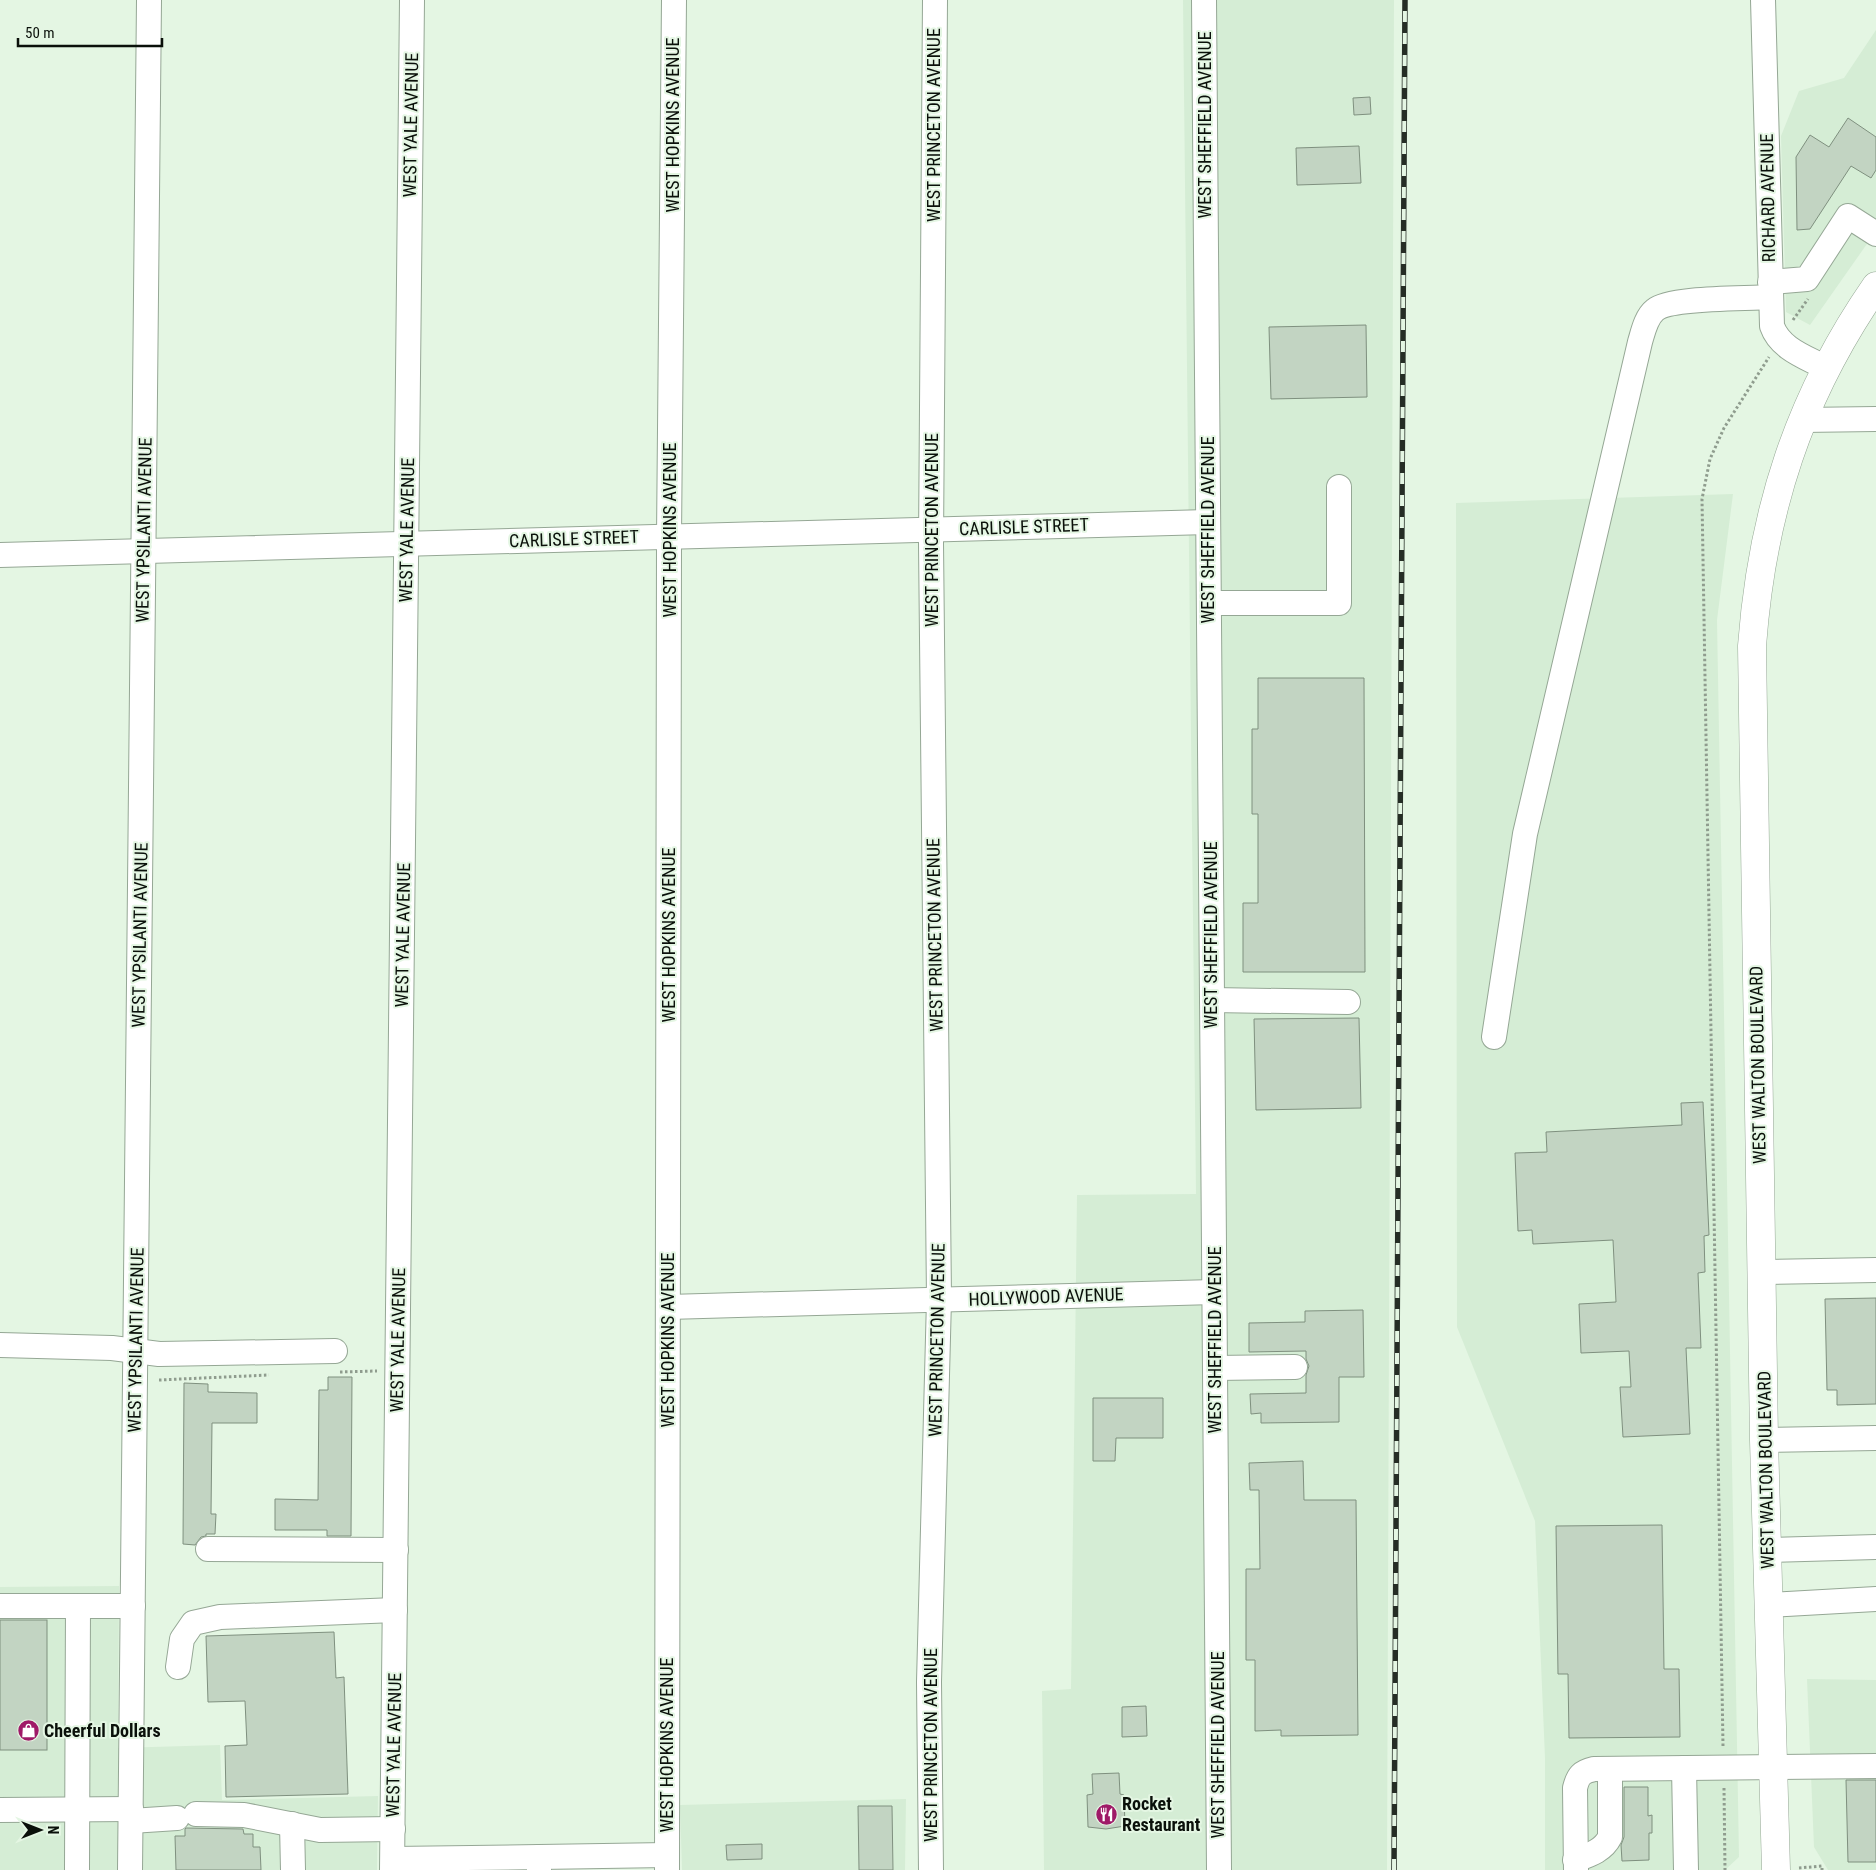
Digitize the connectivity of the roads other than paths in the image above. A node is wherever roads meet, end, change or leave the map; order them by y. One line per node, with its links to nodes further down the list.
1 (149, 0): 18 (street, WEST YPSILANTI AVENUE)
2 (412, 0): 17 (street, WEST YALE AVENUE)
3 (674, 0): 16 (street, WEST HOPKINS AVENUE)
4 (936, 0): 15 (street, WEST PRINCETON AVENUE)
5 (1204, 0): 14 (street, WEST SHEFFIELD AVENUE)
6 (1763, 0): 8 (street, RICHARD AVENUE)
7 (1876, 234): 8 (street)
8 (1770, 290): 10 (street, RICHARD AVENUE); 23 (street)
9 (1872, 300): 10 (main road, WEST WALTON BOULEVARD)
10 (1826, 368): 12 (main road, WEST WALTON BOULEVARD)
11 (1876, 419): 12 (street)
12 (1802, 420): 25 (main road, WEST WALTON BOULEVARD)
13 (1339, 488): 20 (street)
14 (1208, 522): 15 (street, CARLISLE STREET); 20 (street, WEST SHEFFIELD AVENUE)
15 (931, 529): 16 (street, CARLISLE STREET); 27 (street, WEST PRINCETON AVENUE)
16 (669, 537): 17 (street, CARLISLE STREET); 28 (street, WEST HOPKINS AVENUE)
17 (407, 544): 18 (street, CARLISLE STREET); 38 (street, WEST YALE AVENUE)
18 (144, 551): 19 (street, CARLISLE STREET); 30 (street, WEST YPSILANTI AVENUE)
19 (0, 555)
20 (1209, 603): 21 (street, WEST SHEFFIELD AVENUE)
21 (1212, 1000): 22 (street); 26 (street, WEST SHEFFIELD AVENUE)
22 (1348, 1002)
23 (1494, 1037)
24 (1876, 1270): 25 (street)
25 (1762, 1272): 35 (main road, WEST WALTON BOULEVARD)
26 (1214, 1292): 27 (street, HOLLYWOOD AVENUE); 33 (street, WEST SHEFFIELD AVENUE)
27 (939, 1299): 28 (street, HOLLYWOOD AVENUE); 63 (street, WEST PRINCETON AVENUE)
28 (668, 1307): 57 (street, WEST HOPKINS AVENUE)
29 (0, 1345): 30 (street)
30 (136, 1351): 31 (street); 44 (street, WEST YPSILANTI AVENUE)
31 (335, 1351)
32 (1295, 1367): 33 (street)
33 (1215, 1368): 64 (street, WEST SHEFFIELD AVENUE)
34 (1876, 1438): 35 (street)
35 (1764, 1440): 39 (main road, WEST WALTON BOULEVARD)
36 (1876, 1547): 39 (street)
37 (208, 1549): 38 (street)
38 (396, 1550): 45 (street, WEST YALE AVENUE)
39 (1768, 1550): 41 (main road, WEST WALTON BOULEVARD)
40 (1876, 1599): 41 (street)
41 (1769, 1605): 48 (main road, WEST WALTON BOULEVARD)
42 (0, 1606): 43 (street)
43 (78, 1606): 44 (street); 51 (street)
44 (133, 1606): 53 (street, WEST YPSILANTI AVENUE)
45 (395, 1610): 46 (street); 55 (street, WEST YALE AVENUE)
46 (178, 1666)
47 (1876, 1766): 48 (street)
48 (1773, 1767): 49 (street); 66 (main road, WEST WALTON BOULEVARD)
49 (1684, 1768): 50 (street); 65 (street)
50 (1610, 1769): 59 (street); 59 (street)
51 (76, 1809): 52 (street); 53 (street); 60 (street)
52 (0, 1810)
53 (131, 1815): 54 (street); 61 (street, WEST YPSILANTI AVENUE)
54 (292, 1824): 55 (street); 62 (street)
55 (393, 1829): 58 (street, WEST YALE AVENUE)
56 (539, 1863): 57 (street); 58 (street)
57 (667, 1863)
58 (392, 1864)
59 (1576, 1865)
60 (77, 1870)
61 (130, 1870)
62 (292, 1870)
63 (931, 1870)
64 (1219, 1870)
65 (1686, 1870)
66 (1776, 1870)

